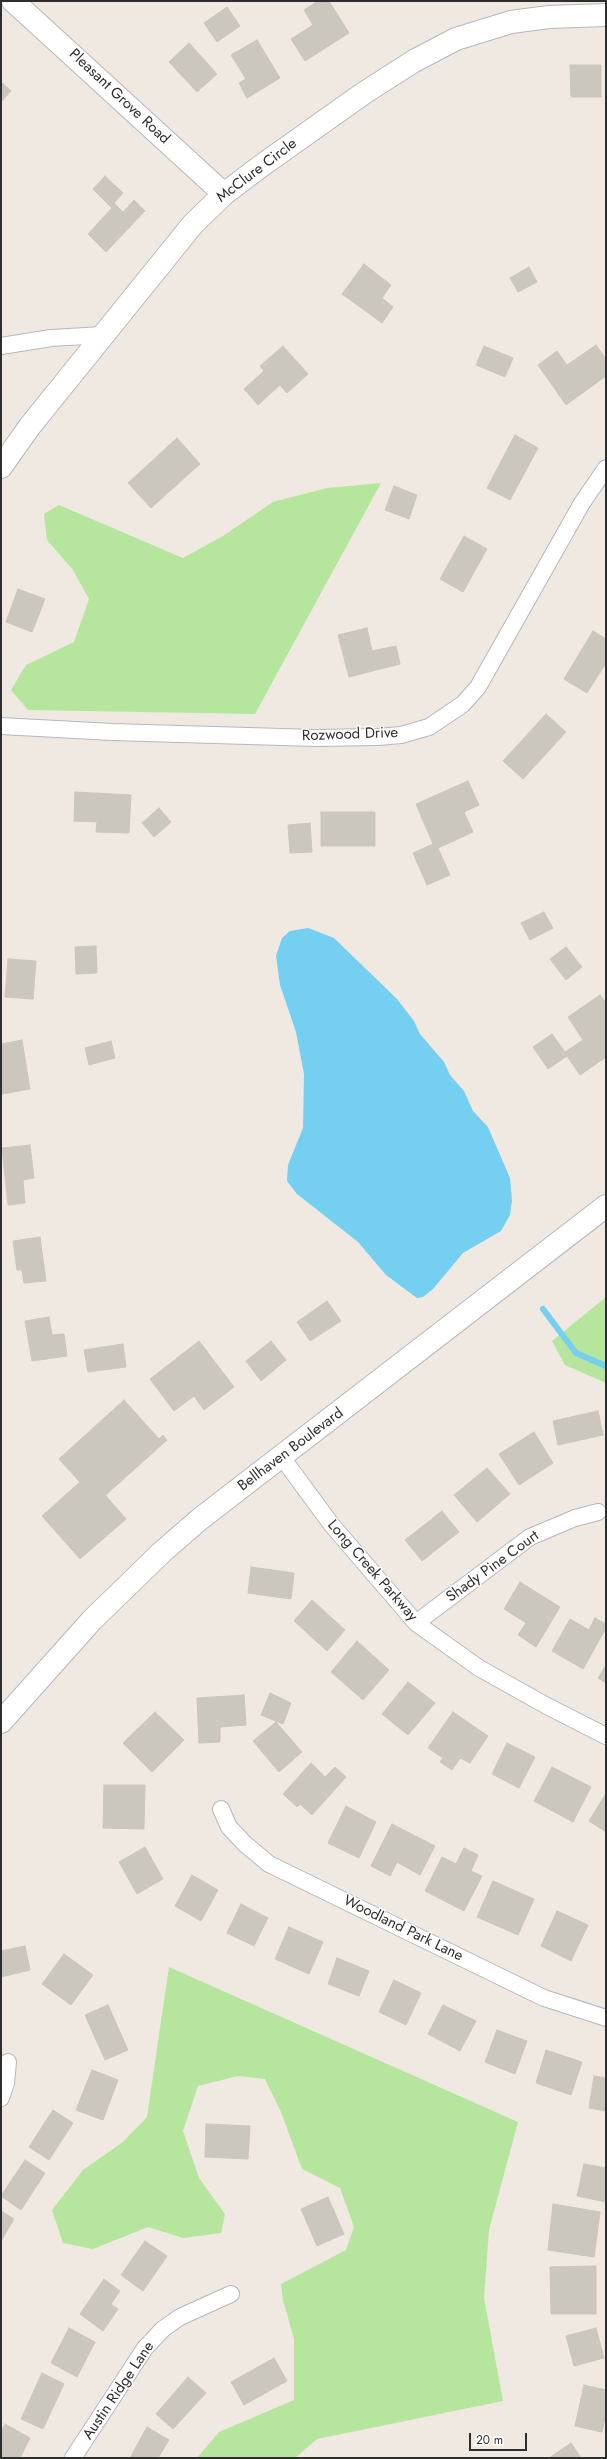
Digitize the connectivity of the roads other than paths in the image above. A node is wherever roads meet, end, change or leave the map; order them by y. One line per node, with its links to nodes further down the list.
1 (13, 1): 3 (street, Pleasant Grove Road)
2 (606, 15): 3 (street, McClure Circle)
3 (224, 194): 4 (street, McClure Circle)
4 (103, 335): 5 (street); 6 (street, McClure Circle)
5 (1, 346)
6 (1, 467)
7 (606, 468): 8 (street, Rozwood Drive)
8 (1, 726)
9 (606, 1206): 10 (street, Bellhaven Boulevard)
10 (281, 1456): 12 (street, Long Creek Parkway); 13 (street, Bellhaven Boulevard)
11 (598, 1512): 12 (street, Shady Pine Court)
12 (416, 1623): 14 (street, Long Creek Parkway)
13 (1, 1722)
14 (606, 1736)
15 (221, 1809): 16 (street, Woodland Park Lane)
16 (606, 2018)
17 (8, 2062): 18 (street)
18 (1, 2098)
19 (231, 2294): 20 (street, Austin Ridge Lane)
20 (73, 2458)

